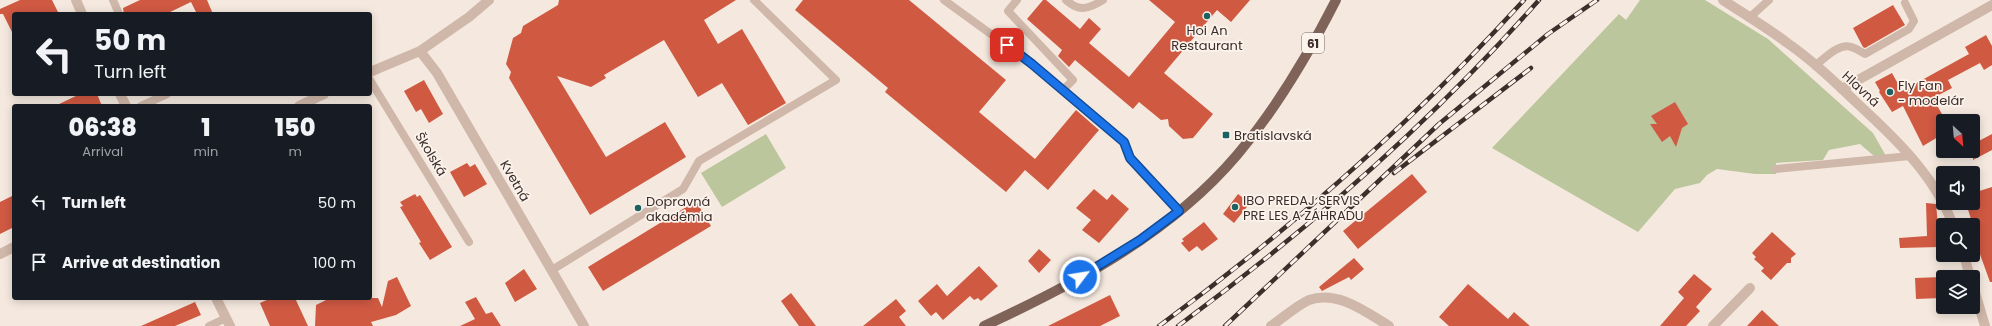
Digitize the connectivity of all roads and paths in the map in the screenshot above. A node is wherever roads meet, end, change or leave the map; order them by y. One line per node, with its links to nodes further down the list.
1 (76, 0): 14 (street)
2 (113, 0): 15 (lane)
3 (489, 0): 17 (street)
4 (754, 0): 34 (lane)
5 (944, 0): 22 (lane)
6 (1017, 0): 22 (lane)
7 (1066, 0): 8 (lane)
8 (1103, 0)
9 (1336, 0): 29 (main road, 61)
10 (1723, 0): 16 (street, Hlavná)
11 (1769, 0): 16 (lane)
12 (1905, 3): 18 (lane)
13 (1992, 5): 21 (street)
14 (81, 12)
15 (118, 12)
16 (1749, 18): 18 (street, Hlavná)
17 (420, 51): 19 (street); 34 (street, Kvetná)
18 (1816, 65): 21 (street, Hlavná)
19 (372, 71)
20 (372, 83): 31 (lane, Školská)
21 (1842, 89): 27 (street, Hlavná)
22 (1063, 90): 29 (lane)
23 (163, 96): 25 (lane)
24 (320, 96): 26 (street)
25 (145, 104)
26 (303, 104)
27 (1910, 156): 28 (lane); 30 (street, Hlavná)
28 (1776, 169)
29 (1179, 211): 41 (main road, 61)
30 (1949, 218)
31 (469, 242)
32 (12, 248): 33 (street)
33 (0, 254)
34 (552, 270): 40 (street, Kvetná)
35 (1750, 288): 44 (street)
36 (217, 300): 38 (street)
37 (1980, 309): 45 (street)
38 (228, 322): 39 (lane)
39 (209, 326)
40 (584, 326)
41 (984, 326)
42 (1271, 326): 43 (street)
43 (1389, 326)
44 (1713, 326)
45 (1985, 326)

